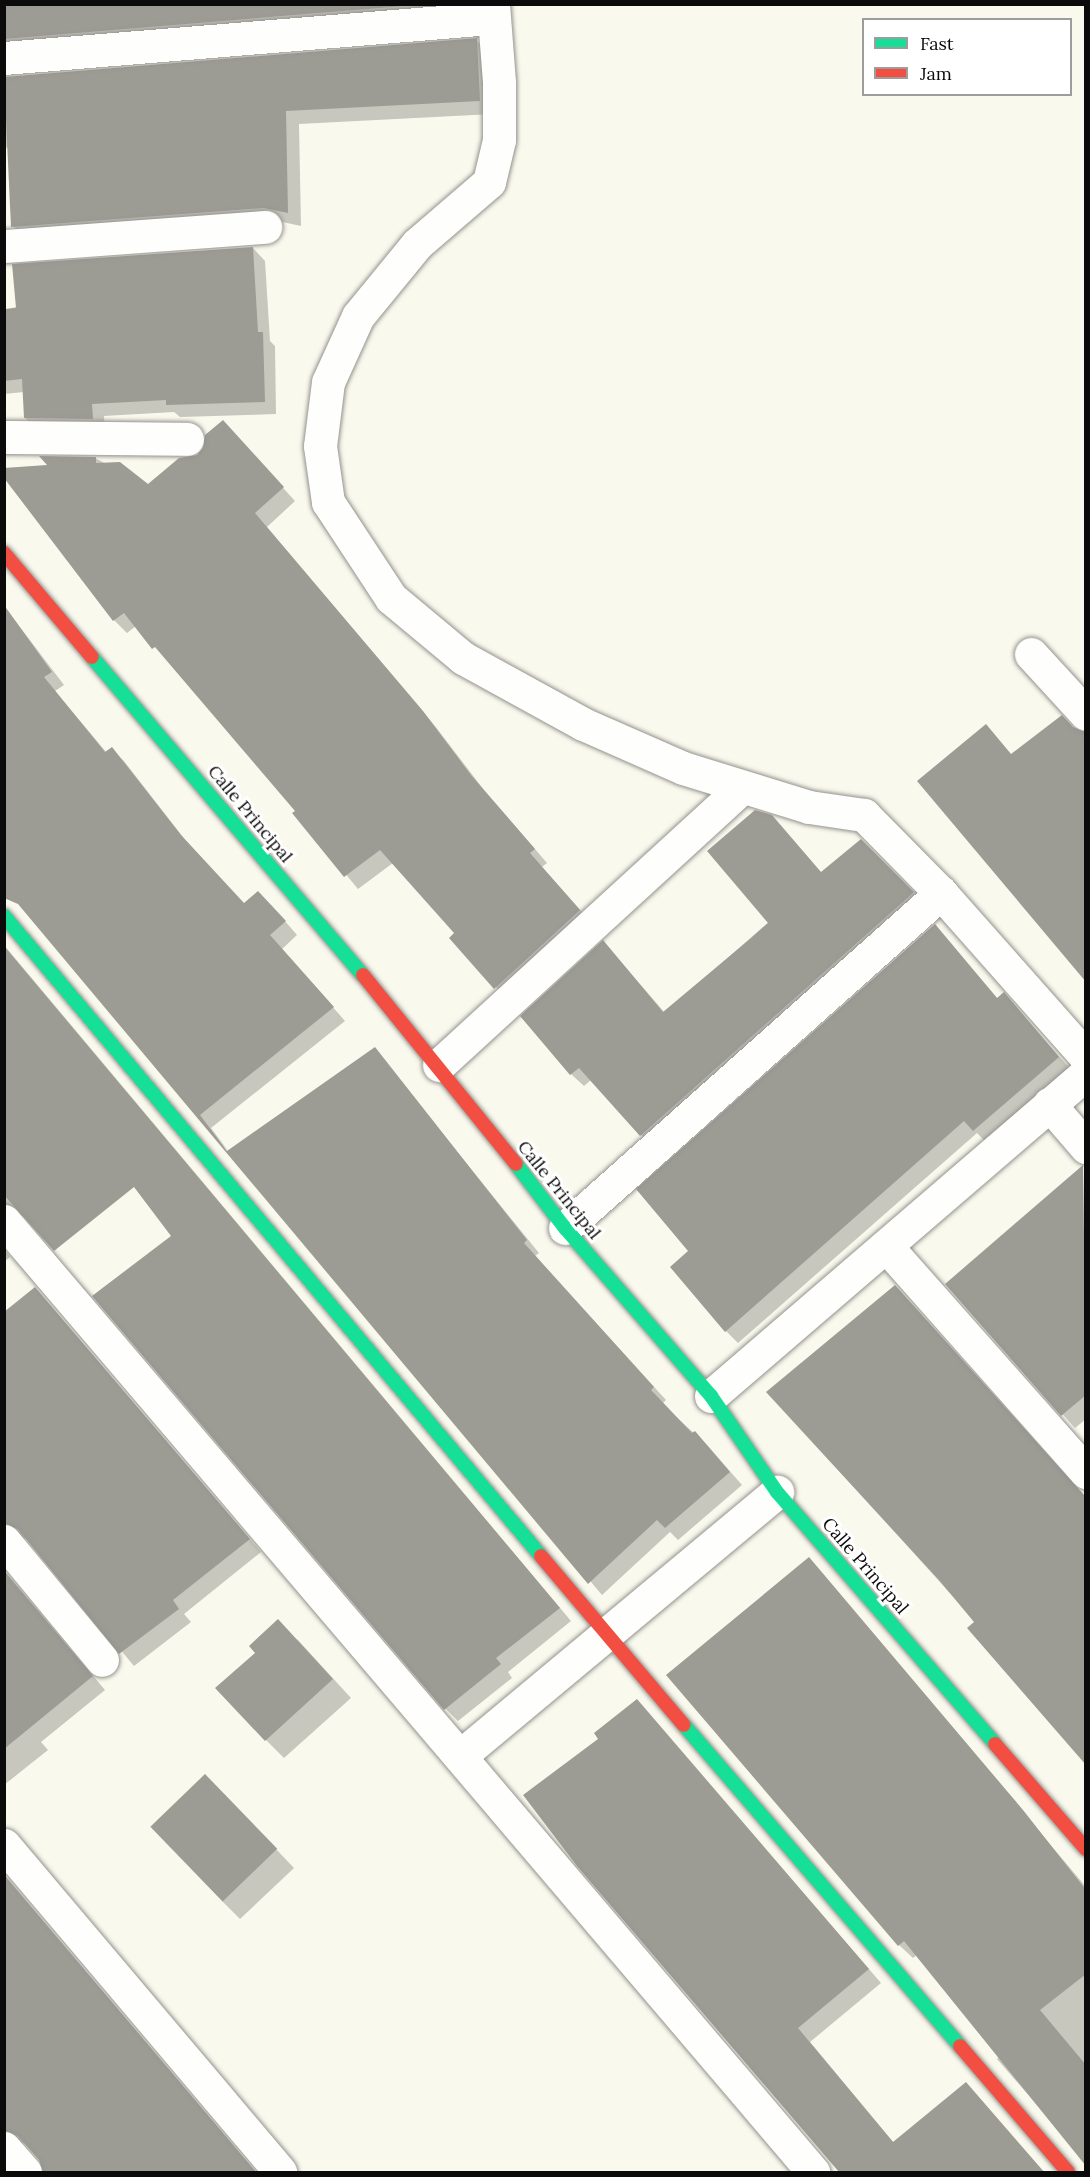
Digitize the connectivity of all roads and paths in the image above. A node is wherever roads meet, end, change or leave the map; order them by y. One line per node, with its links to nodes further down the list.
1 (493, 11): 2 (street); 10 (street)
2 (4, 58)
3 (265, 227): 4 (street)
4 (4, 246)
5 (4, 437): 6 (street)
6 (188, 439)
7 (4, 553): 14 (street, Calle Principal)
8 (1031, 654): 9 (street)
9 (1086, 714)
10 (741, 788): 11 (street); 14 (street)
11 (941, 893): 13 (street); 19 (street)
12 (4, 916): 25 (street)
13 (1086, 1057)
14 (439, 1065): 19 (street, Calle Principal)
15 (1086, 1073): 16 (street)
16 (1049, 1104): 17 (street); 20 (street)
17 (1086, 1147)
18 (4, 1221): 27 (street)
19 (565, 1228): 21 (street, Calle Principal)
20 (886, 1246): 21 (street); 22 (street)
21 (711, 1396): 23 (street, Calle Principal)
22 (1086, 1472)
23 (777, 1492): 25 (street); 29 (street, Calle Principal)
24 (4, 1541): 26 (street)
25 (607, 1635): 27 (street); 34 (street)
26 (102, 1660)
27 (460, 1756): 33 (street)
28 (4, 1845): 32 (street)
29 (1086, 1849)
30 (4, 2148): 31 (street)
31 (25, 2172)
32 (280, 2172)
33 (813, 2172)
34 (1068, 2172)

